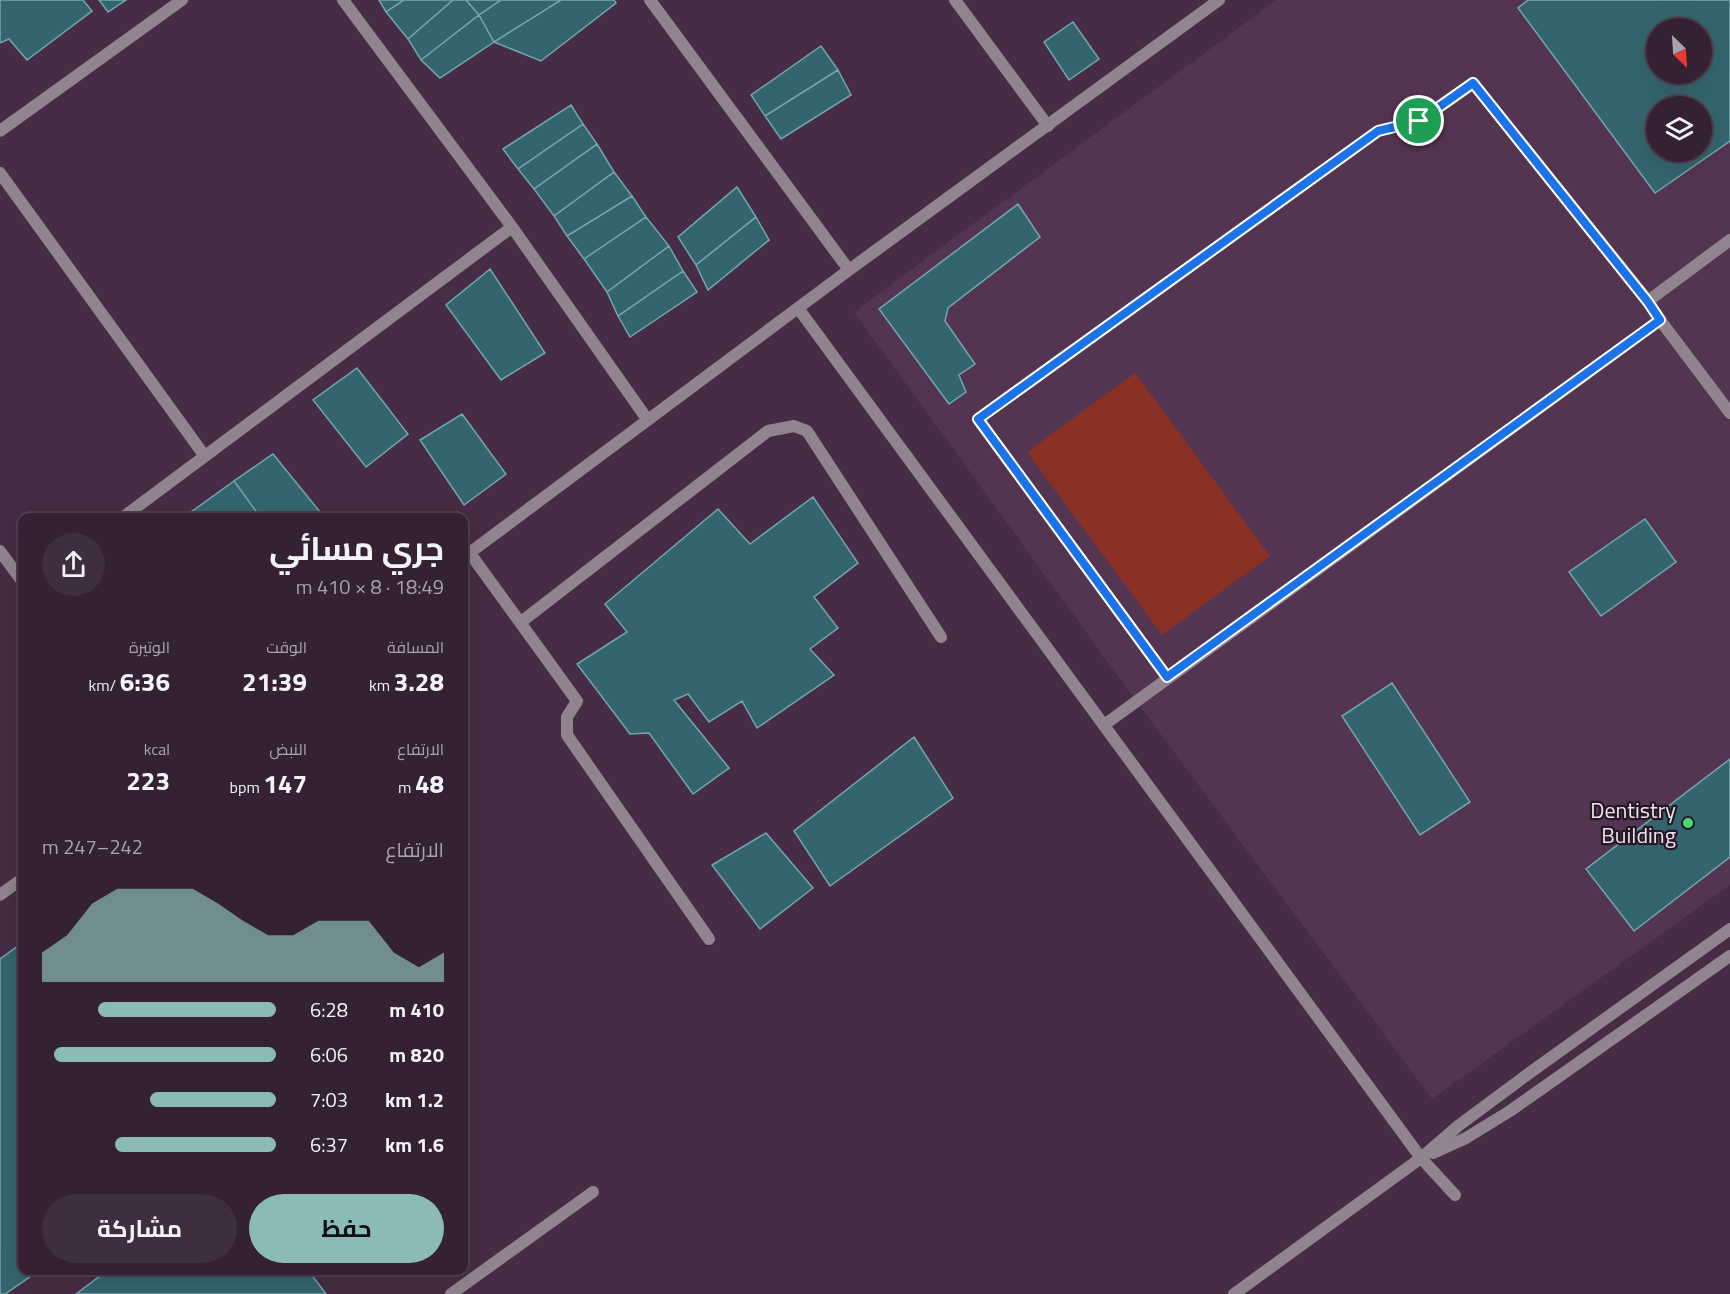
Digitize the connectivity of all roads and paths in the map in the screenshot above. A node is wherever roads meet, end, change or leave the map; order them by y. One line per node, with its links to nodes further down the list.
1 (182, 0): 7 (street)
2 (344, 0): 9 (street)
3 (650, 0): 11 (street)
4 (955, 0): 6 (street)
5 (1219, 0): 6 (street)
6 (1048, 126): 11 (street)
7 (0, 131)
8 (0, 173): 17 (street)
9 (512, 226): 16 (street); 17 (street)
10 (1730, 240): 12 (street)
11 (849, 270): 13 (street)
12 (1648, 302): 14 (street); 25 (street)
13 (798, 308): 16 (street); 26 (street)
14 (1660, 320): 15 (street); 25 (street)
15 (1730, 413)
16 (647, 419): 20 (street)
17 (204, 455): 18 (street)
18 (129, 513)
19 (0, 551): 22 (street)
20 (468, 553)
21 (468, 557): 23 (street)
22 (18, 576)
23 (521, 622): 24 (street); 30 (street)
24 (941, 637)
25 (1167, 677): 26 (street)
26 (1104, 724): 32 (street)
27 (18, 882): 28 (street)
28 (0, 896)
29 (1730, 929): 32 (street)
30 (709, 939)
31 (1730, 956): 32 (street)
32 (1421, 1158): 34 (street); 36 (street)
33 (593, 1192): 35 (street)
34 (1455, 1194)
35 (451, 1294)
36 (1234, 1294)

